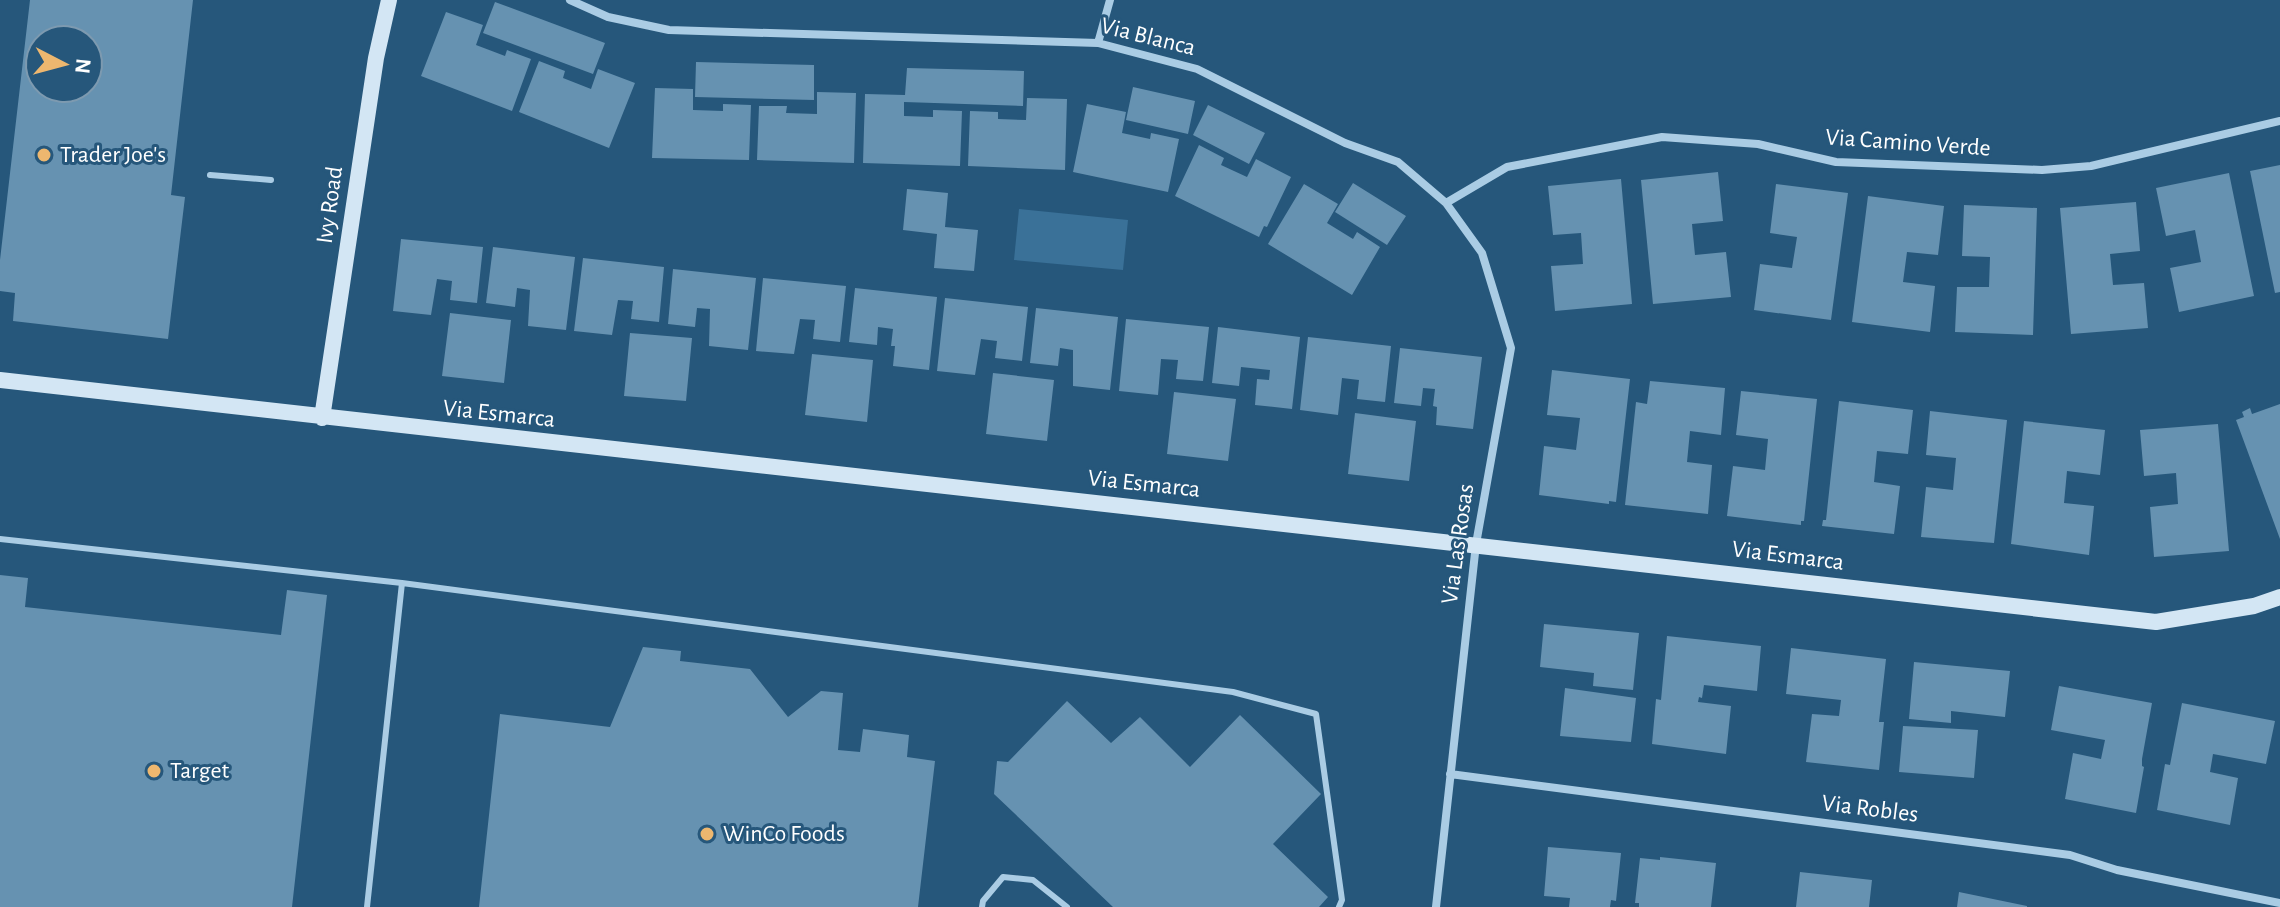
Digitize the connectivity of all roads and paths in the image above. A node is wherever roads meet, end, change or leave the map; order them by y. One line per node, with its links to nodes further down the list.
1 (389, 0): 10 (street, Ivy Road)
2 (570, 0): 4 (street, Via Blanca)
3 (1110, 0): 4 (street)
4 (1098, 43): 8 (street, Via Blanca)
5 (2280, 121): 8 (street, Via Camino Verde)
6 (210, 175): 7 (lane)
7 (271, 180)
8 (1446, 203): 12 (street, Via Las Rosas)
9 (0, 380): 10 (street, Via Esmarca)
10 (322, 418): 12 (street, Via Esmarca)
11 (0, 539): 13 (lane)
12 (1476, 544): 14 (street, Via Esmarca); 15 (street, Via Las Rosas)
13 (402, 583): 17 (lane); 20 (lane)
14 (2280, 597)
15 (1450, 774): 16 (street, Via Robles); 21 (street, Via Las Rosas)
16 (2280, 903)
17 (367, 907)
18 (982, 907): 19 (lane)
19 (1067, 907)
20 (1339, 907)
21 (1436, 907)

